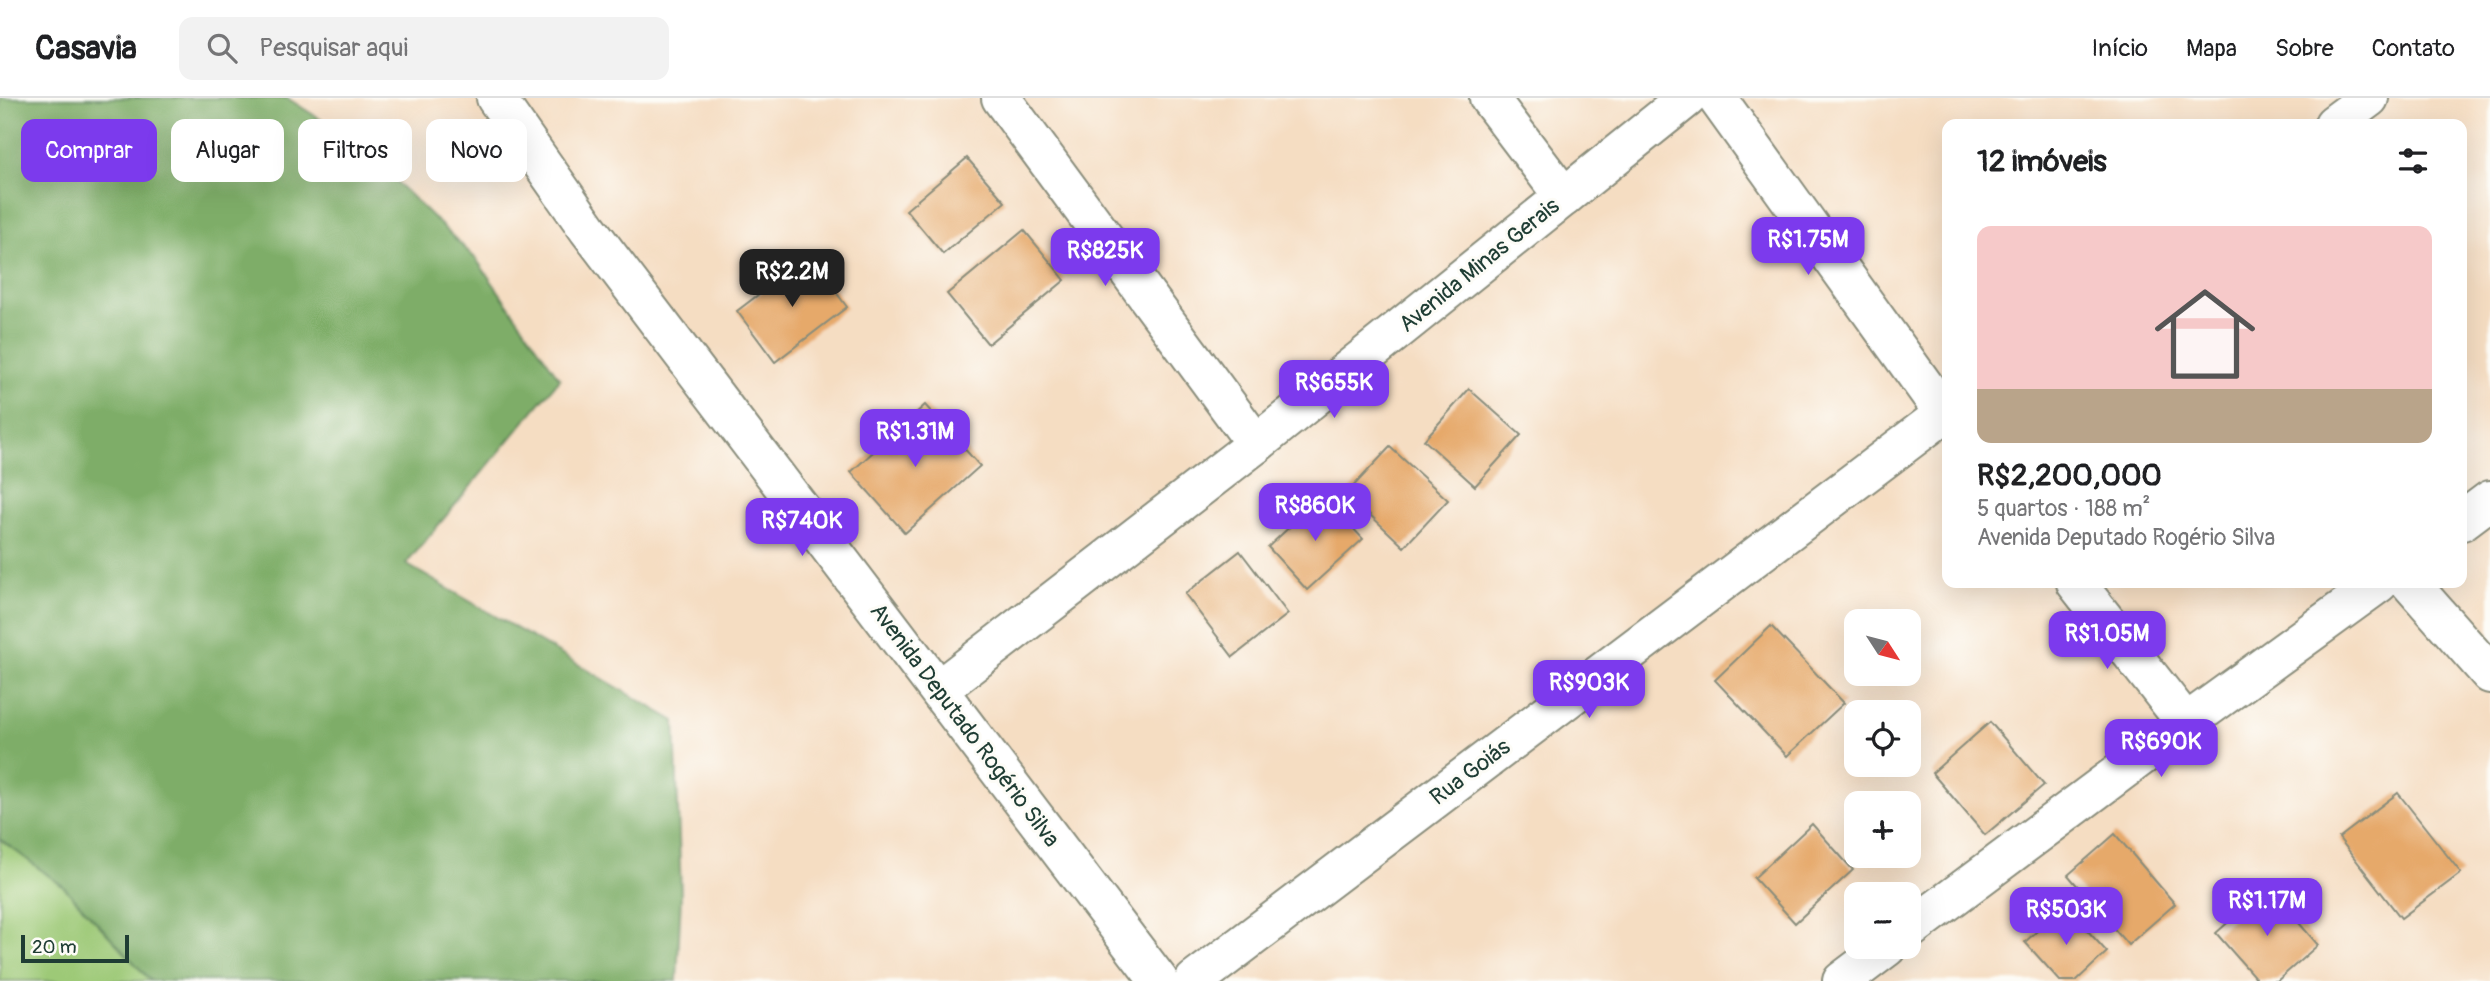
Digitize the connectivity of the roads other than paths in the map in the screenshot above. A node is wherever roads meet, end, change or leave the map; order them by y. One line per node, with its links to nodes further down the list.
1 (496, 98): 18 (street, Avenida Deputado Rogério Silva)
2 (1002, 98): 11 (street)
3 (1489, 98): 8 (street)
4 (1687, 98): 8 (street, Avenida Minas Gerais)
5 (1717, 98): 9 (street)
6 (2369, 98): 7 (street)
7 (2341, 119)
8 (1564, 197): 11 (street, Avenida Minas Gerais)
9 (1942, 409)
10 (1942, 418): 23 (street, Rua Goiás)
11 (1256, 444): 18 (street, Avenida Minas Gerais)
12 (2490, 500): 13 (street)
13 (2467, 517)
14 (2080, 588): 19 (street)
15 (2372, 588): 19 (street)
16 (2414, 588): 17 (street)
17 (2490, 674)
18 (939, 689): 22 (street, Avenida Deputado Rogério Silva)
19 (2186, 723): 20 (street)
20 (1921, 921)
21 (1871, 959): 24 (street)
22 (1160, 981)
23 (1194, 981)
24 (1842, 981)

